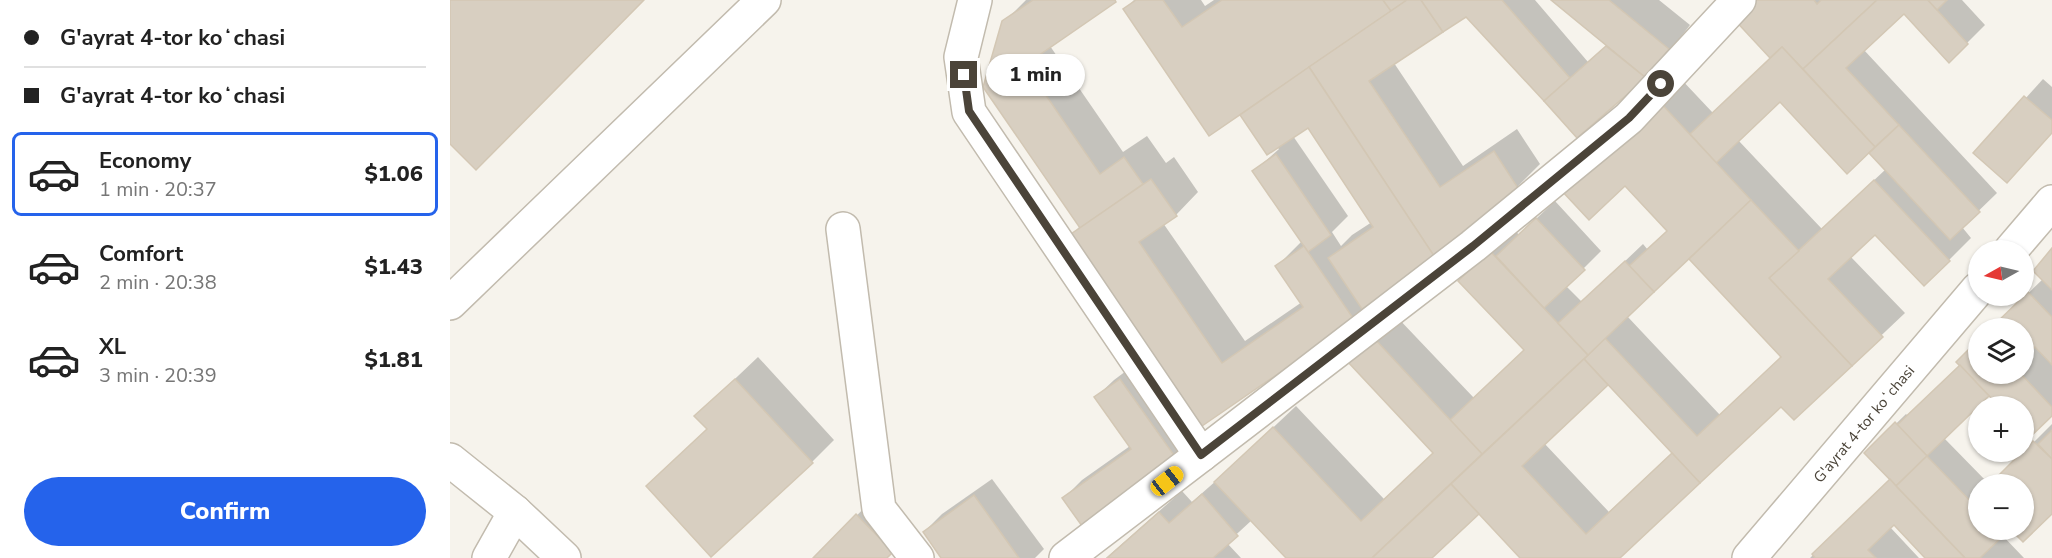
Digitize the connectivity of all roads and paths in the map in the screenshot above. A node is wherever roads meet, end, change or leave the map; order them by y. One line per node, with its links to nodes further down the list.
1 (764, 0): 8 (street)
2 (975, 0): 9 (street)
3 (1739, 0): 9 (street)
4 (2052, 202): 6 (street)
5 (843, 229): 14 (street)
6 (2020, 240)
7 (1968, 301): 16 (street, G'ayrat 4-tor koʻchasi)
8 (450, 303)
9 (1201, 455): 15 (street)
10 (450, 460): 11 (street)
11 (515, 512): 12 (street); 13 (street)
12 (489, 558)
13 (564, 558)
14 (916, 558)
15 (1066, 558)
16 (1749, 558)

